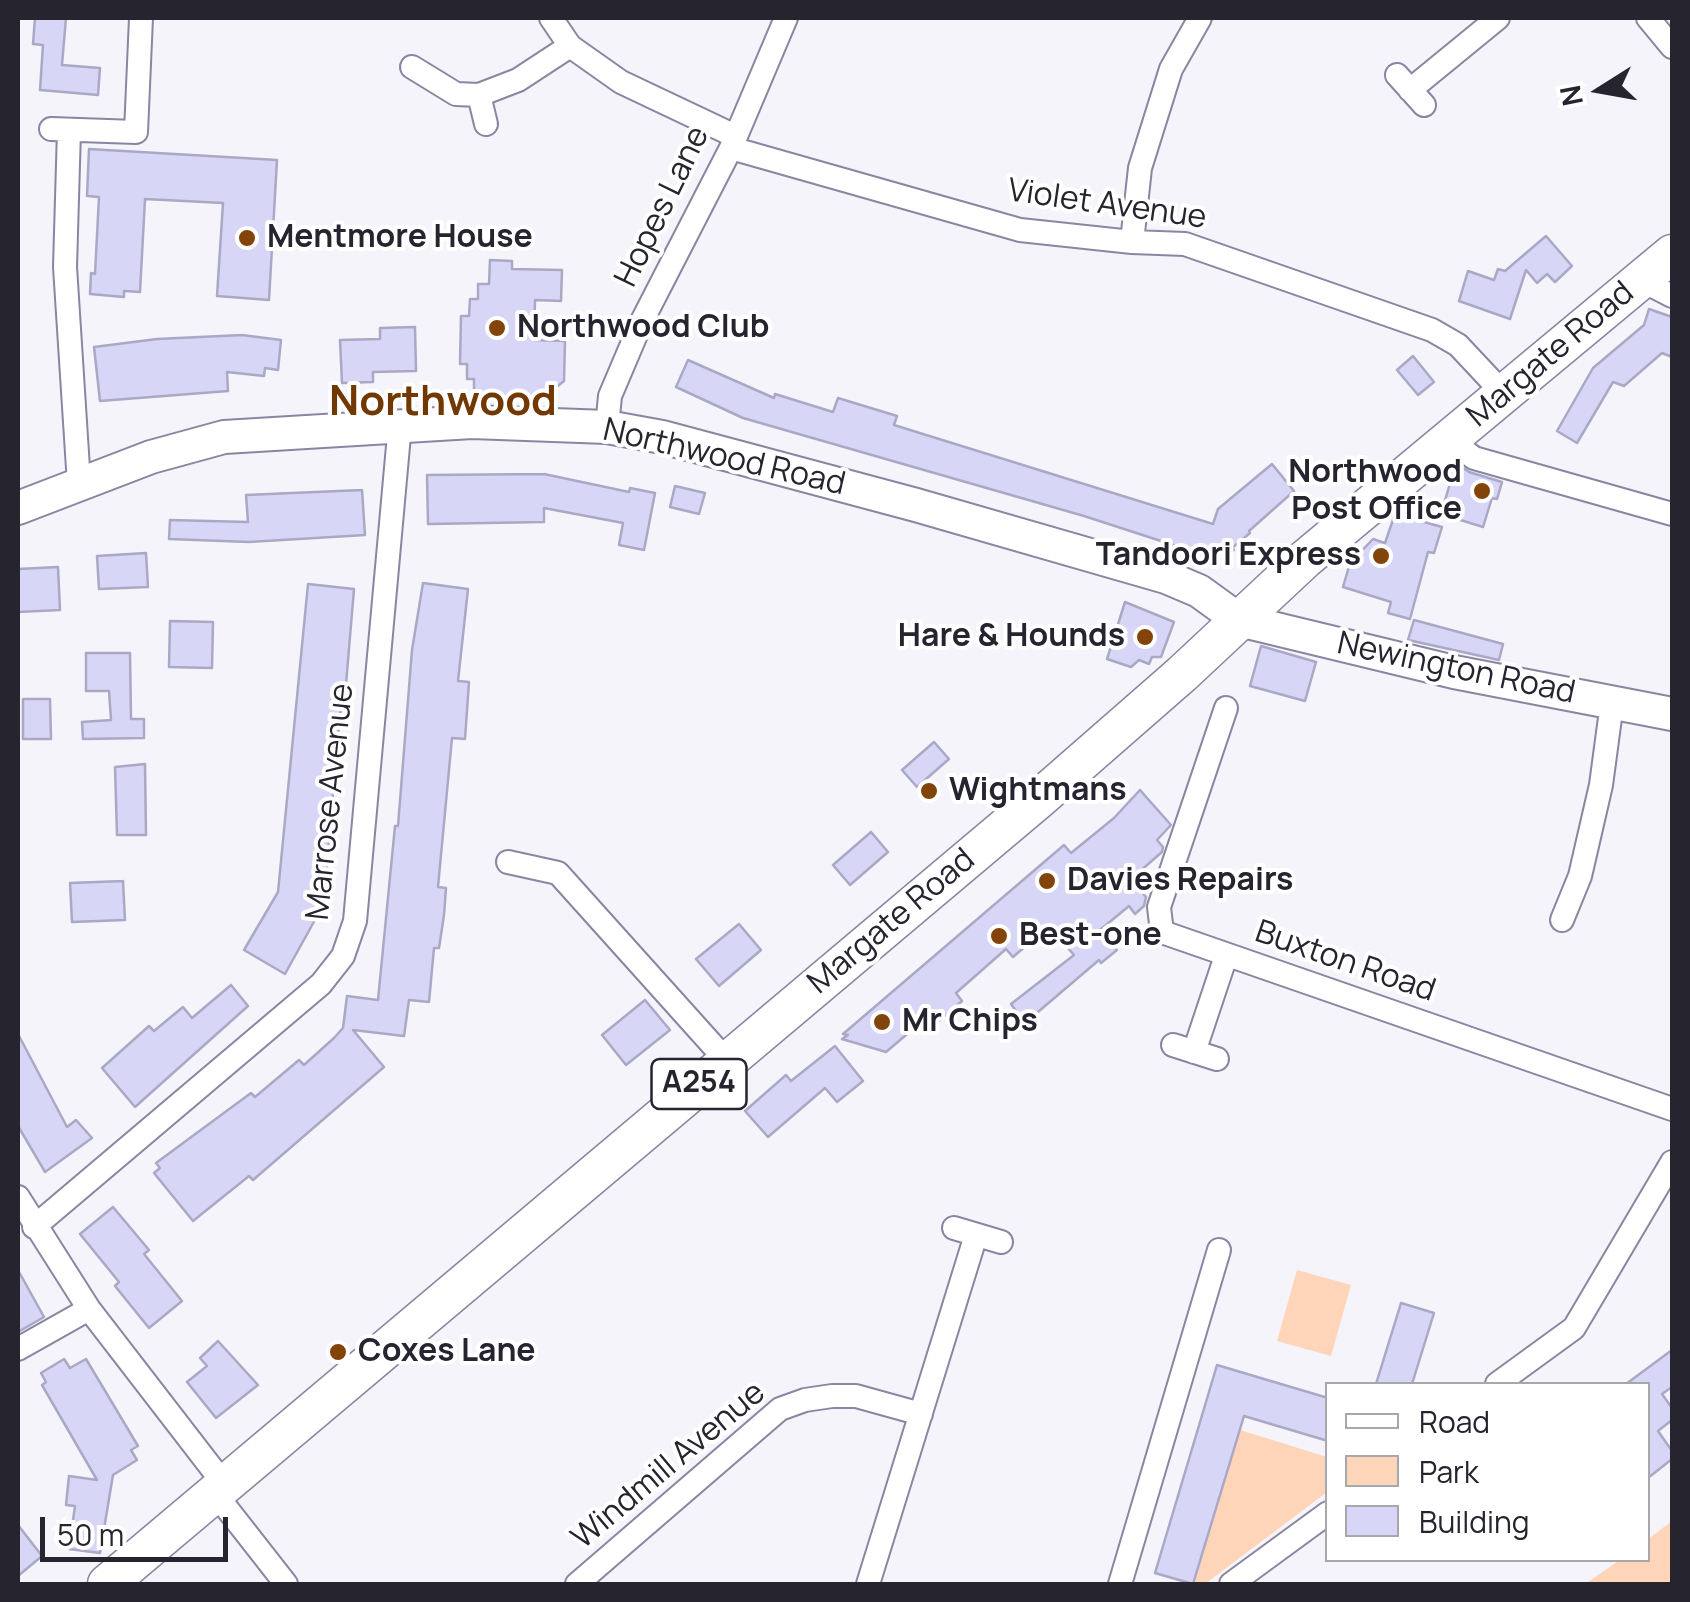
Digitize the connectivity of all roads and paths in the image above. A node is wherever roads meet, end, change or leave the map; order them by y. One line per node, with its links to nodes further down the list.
1 (142, 18): 21 (street)
2 (551, 18): 7 (street)
3 (786, 18): 13 (street, Hopes Lane)
4 (1200, 18): 14 (street)
5 (1498, 18): 10 (street)
6 (1648, 18): 8 (street)
7 (570, 46): 11 (street); 13 (street, Violet Avenue)
8 (1672, 47)
9 (412, 67): 11 (street)
10 (1410, 90)
11 (479, 95): 12 (street)
12 (486, 124)
13 (734, 142): 14 (street, Violet Avenue); 19 (street, Hopes Lane)
14 (1132, 242): 17 (street, Violet Avenue)
15 (1672, 254): 16 (main road, Margate Road / A254)
16 (1657, 288): 17 (main road, Margate Road / A254)
17 (1504, 394): 20 (main road, Margate Road / A254)
18 (400, 424): 19 (street, Northwood Road); 21 (street, Northwood Road); 36 (street, Marrose Avenue)
19 (607, 427): 24 (street, Northwood Road)
20 (1450, 440): 23 (street); 24 (main road, Margate Road / A254)
21 (78, 484): 22 (street, Northwood Road)
22 (18, 508)
23 (1672, 514)
24 (1239, 620): 25 (street, Newington Road); 32 (main road, Margate Road / A254)
25 (1612, 703): 27 (street, Newington Road); 29 (street)
26 (1226, 708): 30 (street, Buxton Road)
27 (1672, 714)
28 (508, 862): 32 (street)
29 (1562, 920)
30 (1226, 956): 31 (street); 33 (street, Buxton Road)
31 (1218, 1059)
32 (726, 1060): 43 (main road, Margate Road / A254)
33 (1672, 1110)
34 (1672, 1162): 41 (street)
35 (18, 1197): 36 (street)
36 (34, 1227): 39 (street)
37 (1001, 1242): 42 (street)
38 (1219, 1250): 49 (street)
39 (89, 1309): 40 (street); 43 (street)
40 (18, 1349)
41 (1499, 1382)
42 (921, 1414): 47 (street, Windmill Avenue); 48 (street)
43 (219, 1488): 45 (main road, Margate Road / A254); 46 (street)
44 (1325, 1515): 50 (street)
45 (107, 1584)
46 (286, 1584)
47 (577, 1584)
48 (868, 1584)
49 (1120, 1584)
50 (1231, 1584)

